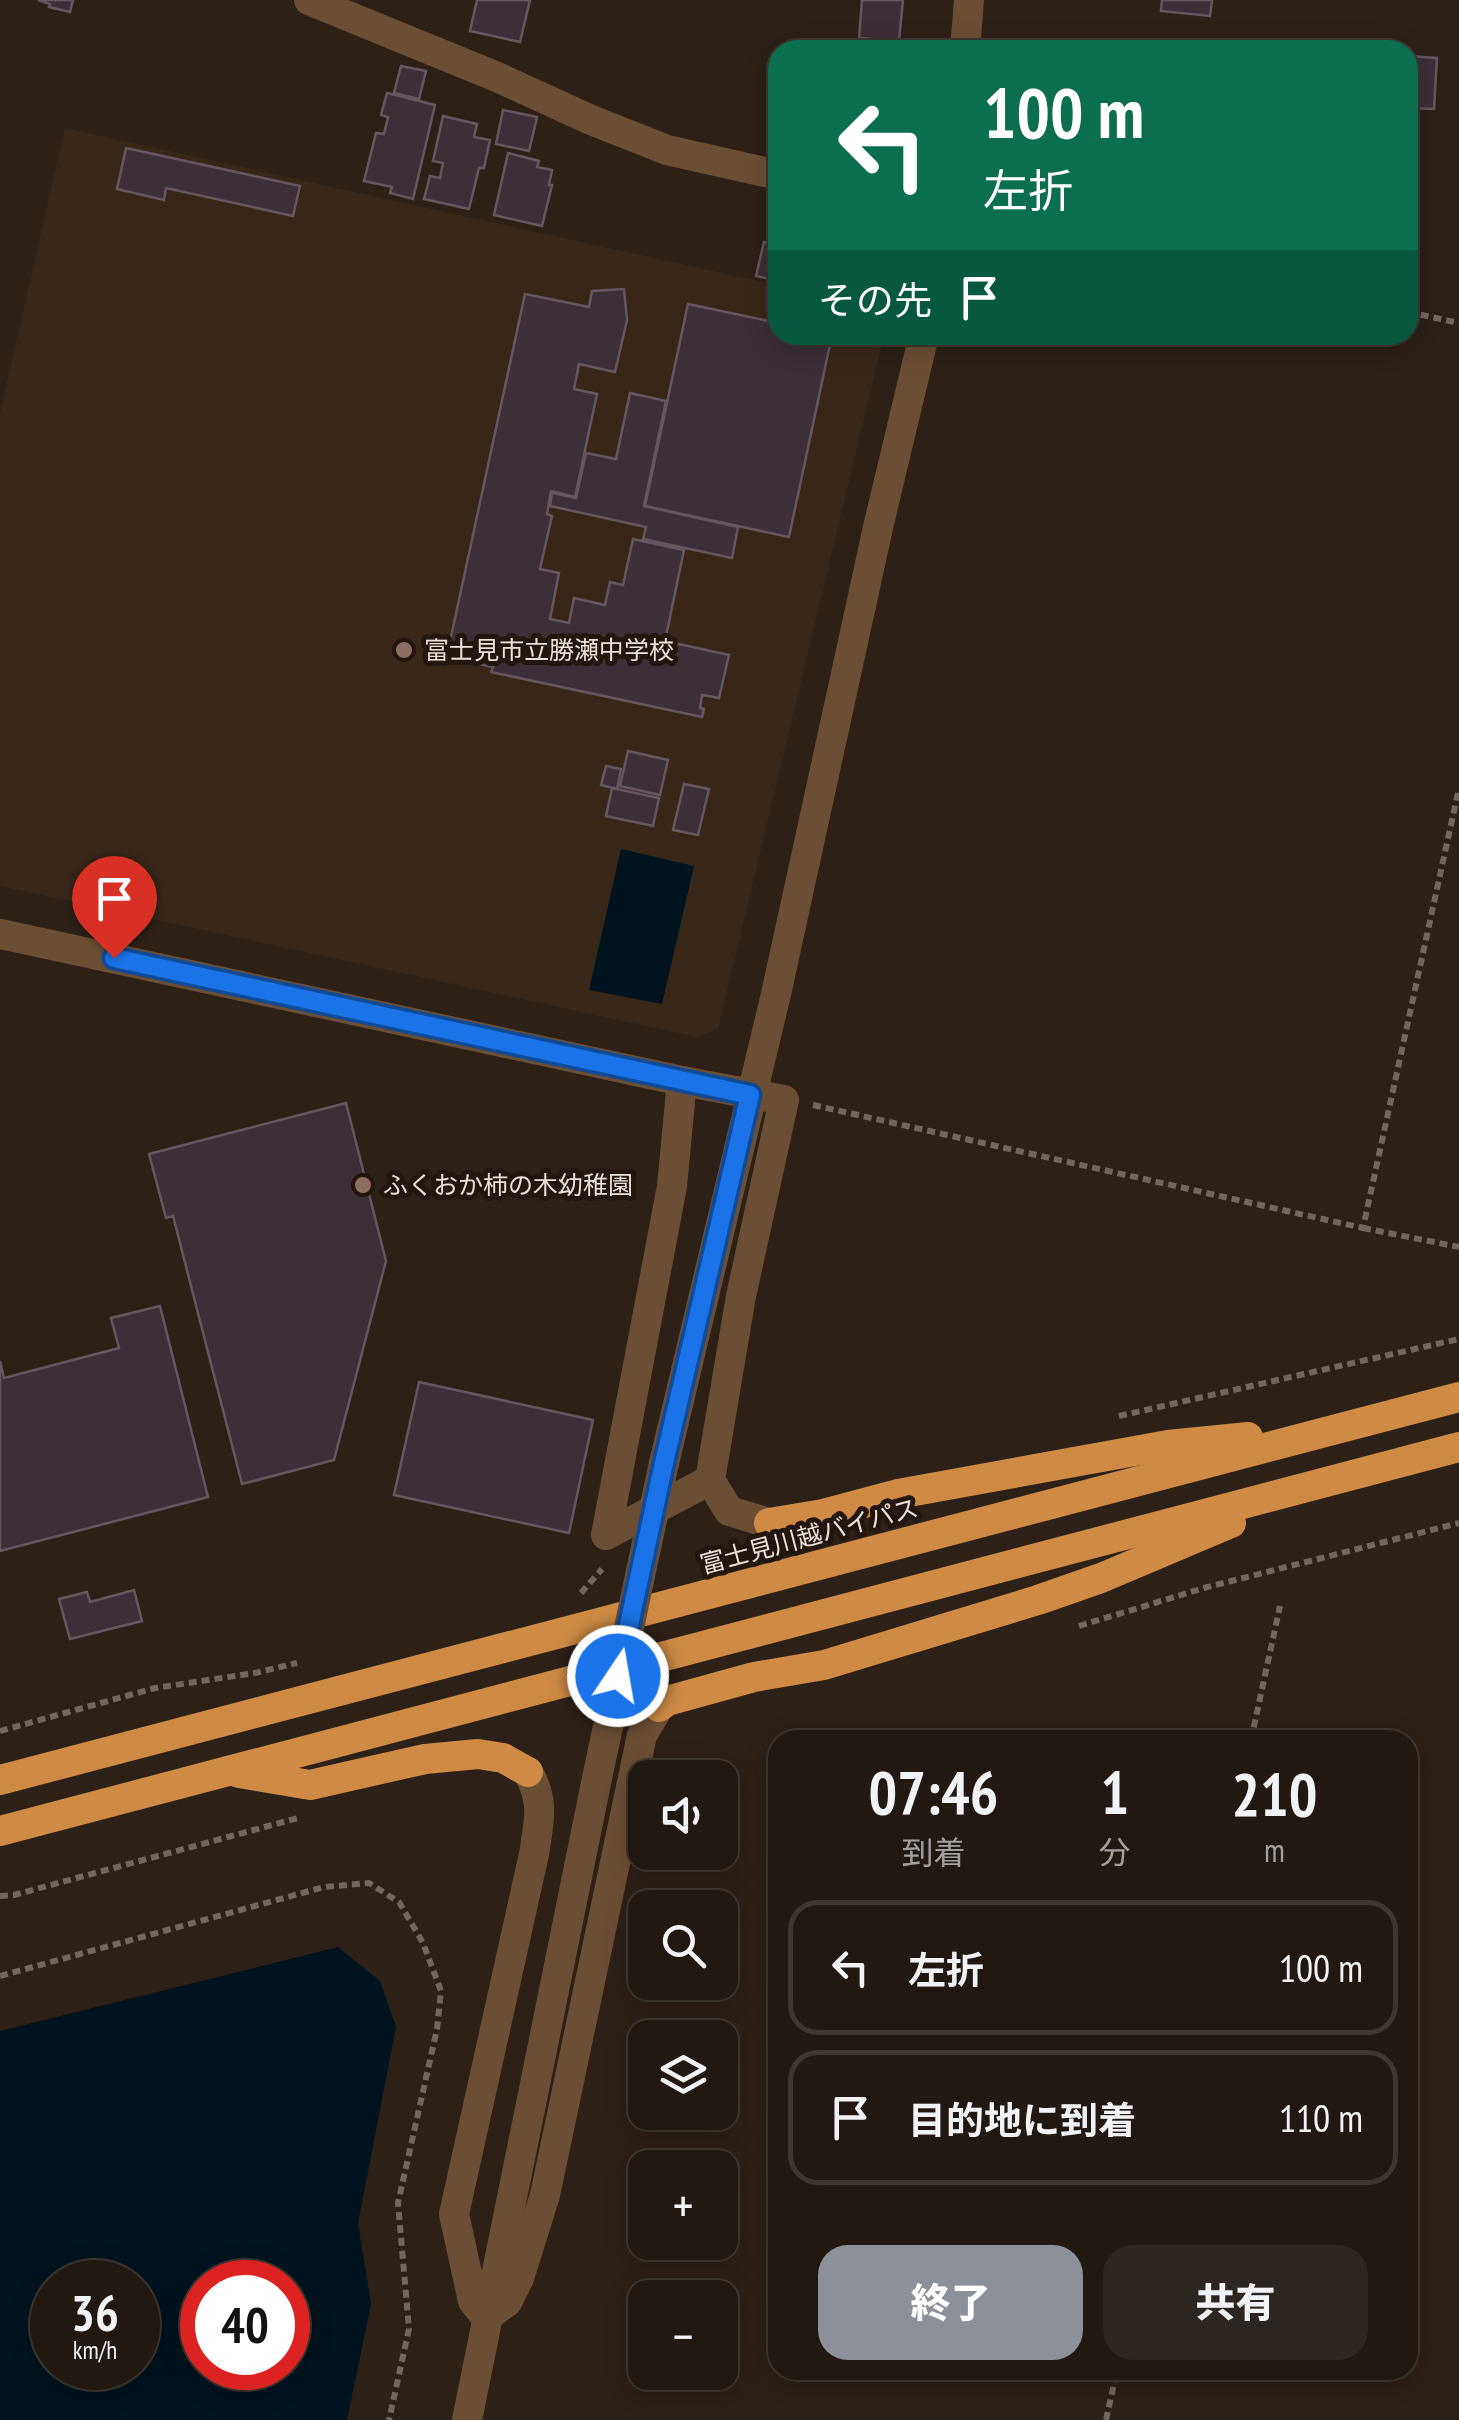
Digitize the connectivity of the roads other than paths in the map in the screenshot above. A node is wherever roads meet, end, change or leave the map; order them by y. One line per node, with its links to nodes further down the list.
1 (309, 0): 4 (street)
2 (969, 0): 3 (street)
3 (966, 40)
4 (768, 173)
5 (922, 345): 8 (street)
6 (0, 934): 7 (street)
7 (682, 1082): 8 (street); 12 (street)
8 (750, 1095): 12 (street); 22 (street, bridge)
9 (1459, 1397): 10 (highway, 富士見川越バイパス)
10 (1341, 1428): 14 (highway); 18 (highway, 富士見川越バイパス)
11 (1459, 1447): 13 (highway)
12 (710, 1480): 14 (street)
13 (1331, 1481): 15 (highway); 16 (highway)
14 (769, 1523)
15 (659, 1707): 20 (street)
16 (228, 1771): 17 (highway); 21 (highway)
17 (528, 1772): 19 (street)
18 (0, 1780)
19 (541, 1810): 20 (street); 22 (street)
20 (622, 1824): 22 (street)
21 (0, 1831)
22 (486, 2317): 23 (street)
23 (467, 2420)

